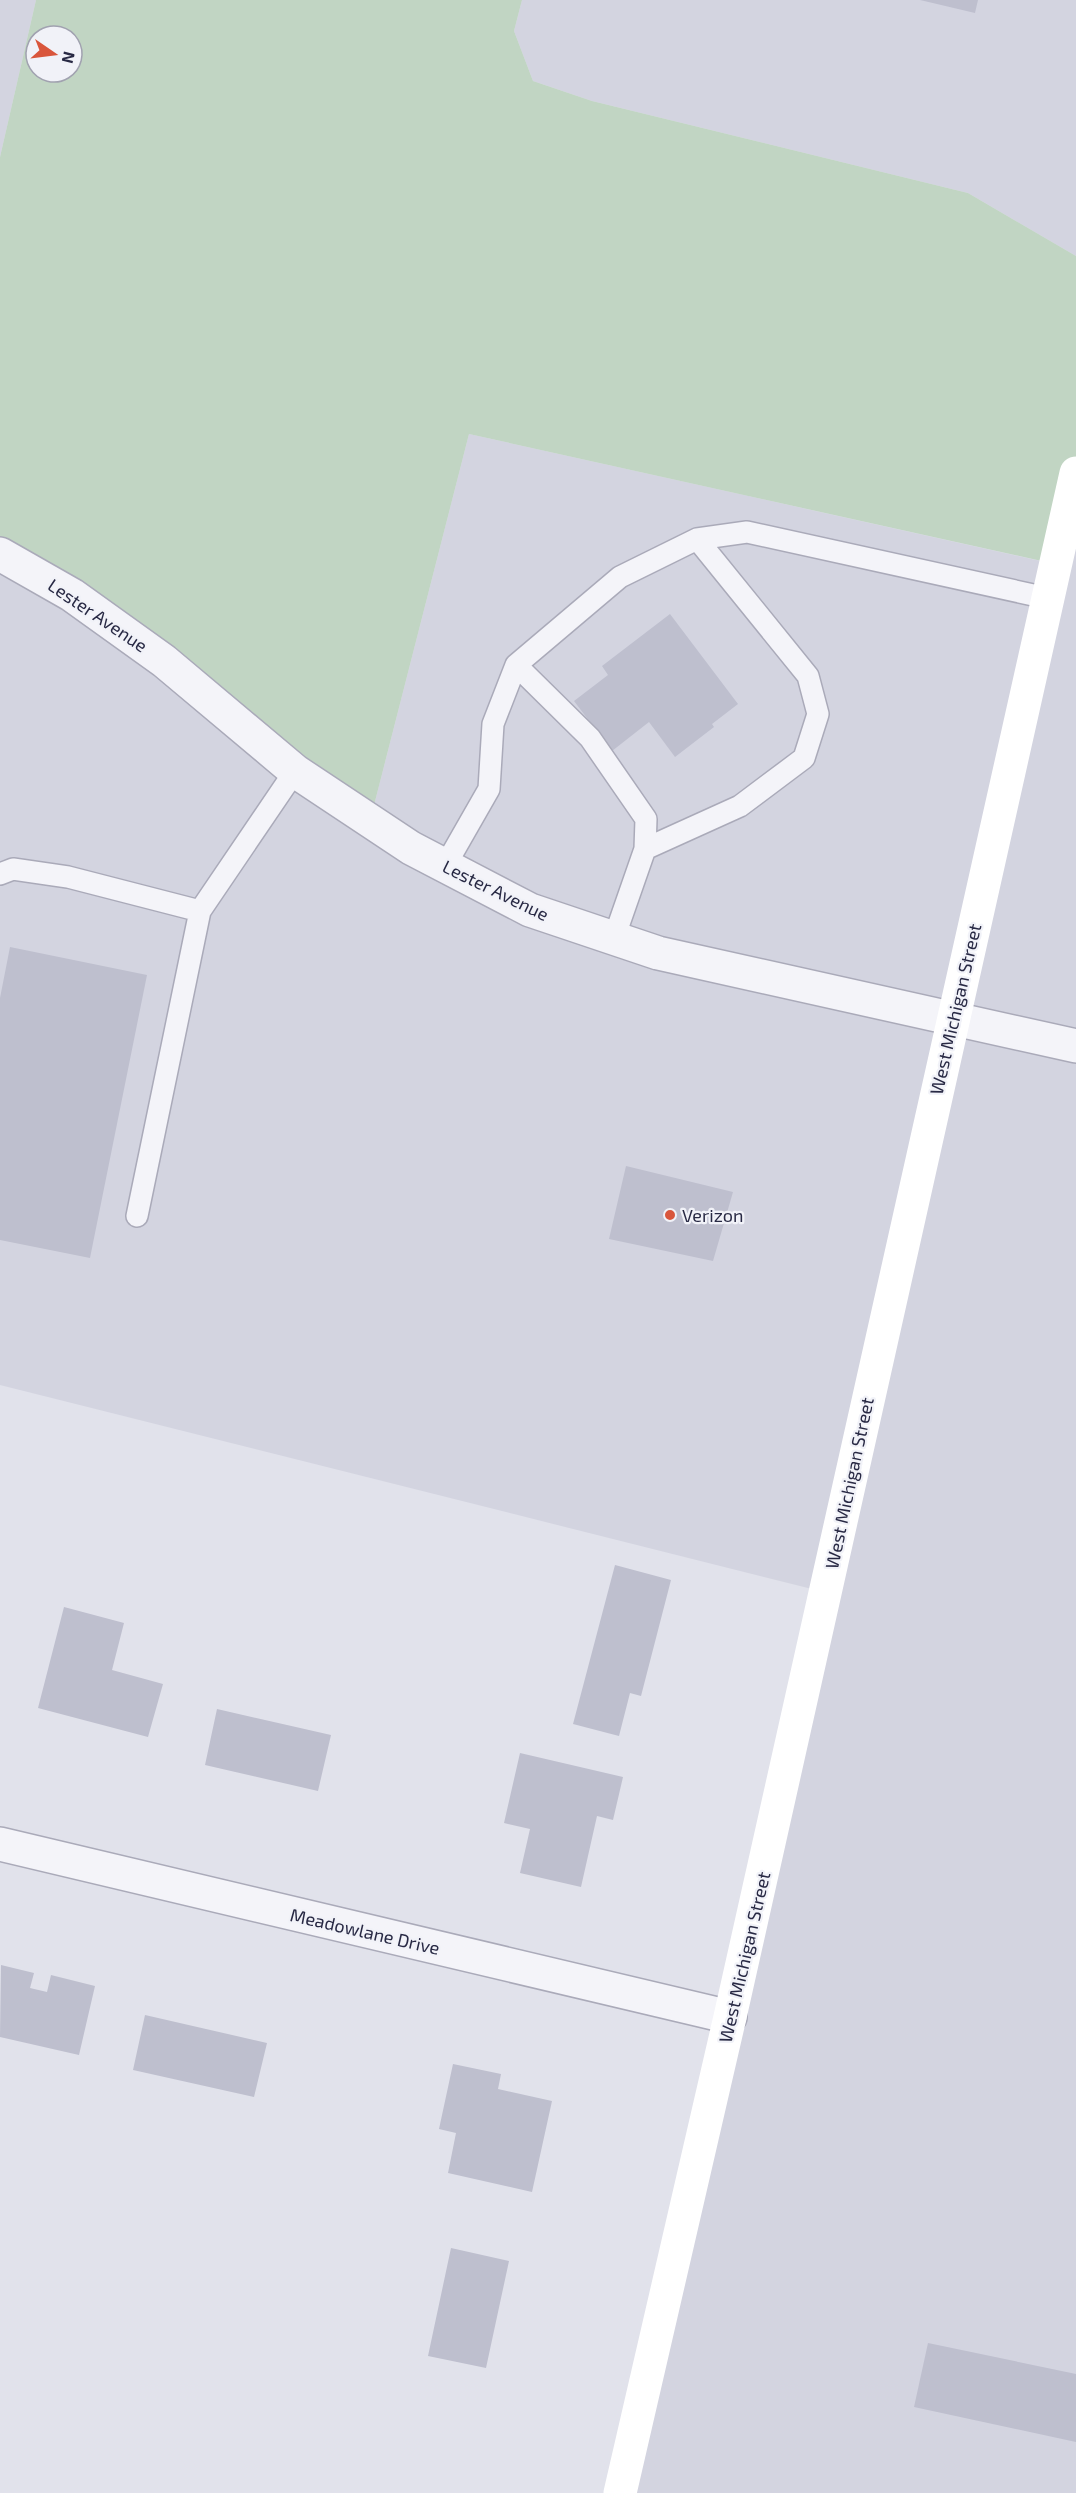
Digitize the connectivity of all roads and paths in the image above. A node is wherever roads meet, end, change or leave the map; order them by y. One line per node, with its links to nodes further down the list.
1 (1076, 473): 4 (main road, West Michigan Street)
2 (697, 538): 4 (lane); 5 (lane); 7 (lane)
3 (0, 554): 6 (street, Lester Avenue)
4 (1047, 598): 12 (main road, West Michigan Street)
5 (516, 665): 7 (lane); 8 (lane)
6 (295, 771): 8 (street, Lester Avenue); 10 (lane)
7 (645, 849): 11 (lane)
8 (445, 866): 11 (street, Lester Avenue)
9 (0, 874): 10 (lane)
10 (200, 911): 14 (lane)
11 (614, 938): 12 (street, Lester Avenue)
12 (953, 1018): 13 (street, Lester Avenue); 16 (main road, West Michigan Street)
13 (1076, 1046)
14 (138, 1216)
15 (0, 1844): 16 (street, Meadowlane Drive)
16 (730, 2018): 17 (main road, West Michigan Street)
17 (620, 2493)

